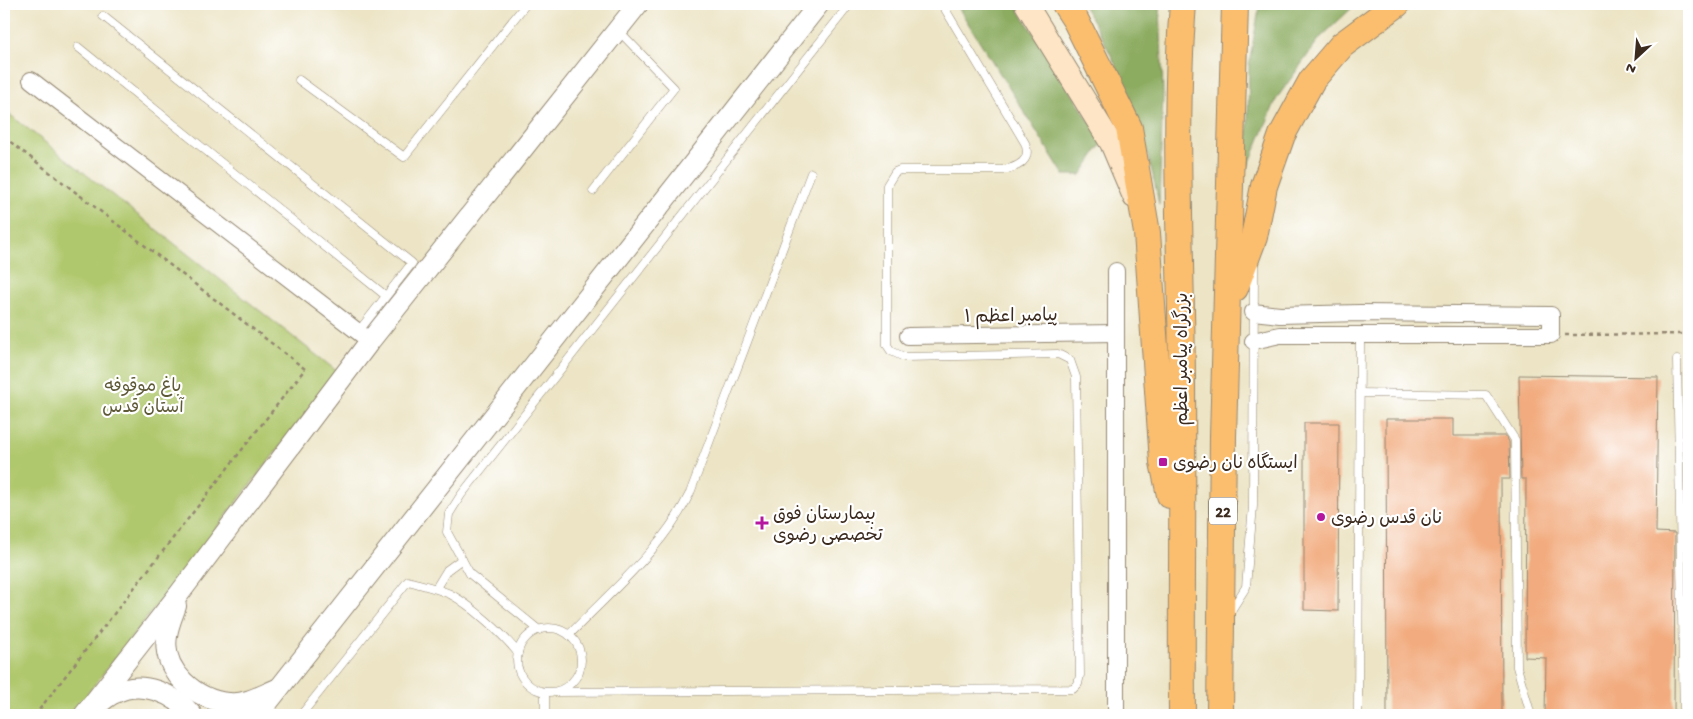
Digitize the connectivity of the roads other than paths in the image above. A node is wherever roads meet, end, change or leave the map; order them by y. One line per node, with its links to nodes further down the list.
1 (526, 4): 19 (lane)
2 (638, 4): 14 (street)
3 (819, 4): 44 (street)
4 (850, 4): 37 (lane)
5 (942, 4): 46 (lane)
6 (1026, 4): 22 (main road)
7 (1065, 4): 22 (highway)
8 (1173, 4): 17 (highway)
9 (1183, 4): 17 (highway, بزرگراه پیامبر اعظم)
10 (1235, 4): 15 (highway)
11 (1242, 4): 15 (highway)
12 (1397, 4): 23 (highway)
13 (103, 16): 25 (lane)
14 (618, 30): 21 (lane); 31 (street)
15 (1234, 36): 26 (highway, 22)
16 (78, 47): 25 (lane)
17 (1179, 56): 36 (highway, بزرگراه پیامبر اعظم)
18 (31, 80): 31 (street)
19 (299, 80)
20 (811, 172): 42 (lane)
21 (592, 190)
22 (1147, 233): 36 (highway)
23 (1254, 237): 26 (highway); 27 (lane)
24 (1116, 271): 29 (street)
25 (386, 296): 31 (lane)
26 (1228, 308): 40 (highway, 22)
27 (1254, 312): 28 (street); 33 (lane)
28 (1360, 313): 32 (street); 32 (street)
29 (1116, 334): 30 (street, پیامبر اعظم ۱); 52 (street)
30 (908, 336)
31 (364, 337): 39 (street)
32 (1360, 337): 33 (street); 35 (lane)
33 (1253, 341): 40 (lane)
34 (1678, 360): 57 (lane)
35 (1360, 393): 55 (lane); 56 (lane)
36 (1180, 544): 53 (highway, بزرگراه پیامبر اعظم)
37 (462, 559): 38 (lane); 41 (lane)
38 (436, 588): 43 (lane); 50 (lane)
39 (179, 594): 44 (street); 47 (street)
40 (1221, 626): 54 (highway, 22)
41 (539, 630): 42 (lane); 43 (lane)
42 (569, 634): 46 (lane)
43 (518, 653): 45 (lane)
44 (278, 689): 49 (street)
45 (545, 692): 46 (lane); 51 (lane)
46 (555, 692)
47 (85, 715): 48 (street)
48 (192, 715)
49 (258, 715)
50 (300, 715)
51 (544, 715)
52 (1116, 715)
53 (1182, 715)
54 (1220, 715)
55 (1358, 715)
56 (1531, 715)
57 (1684, 715)

